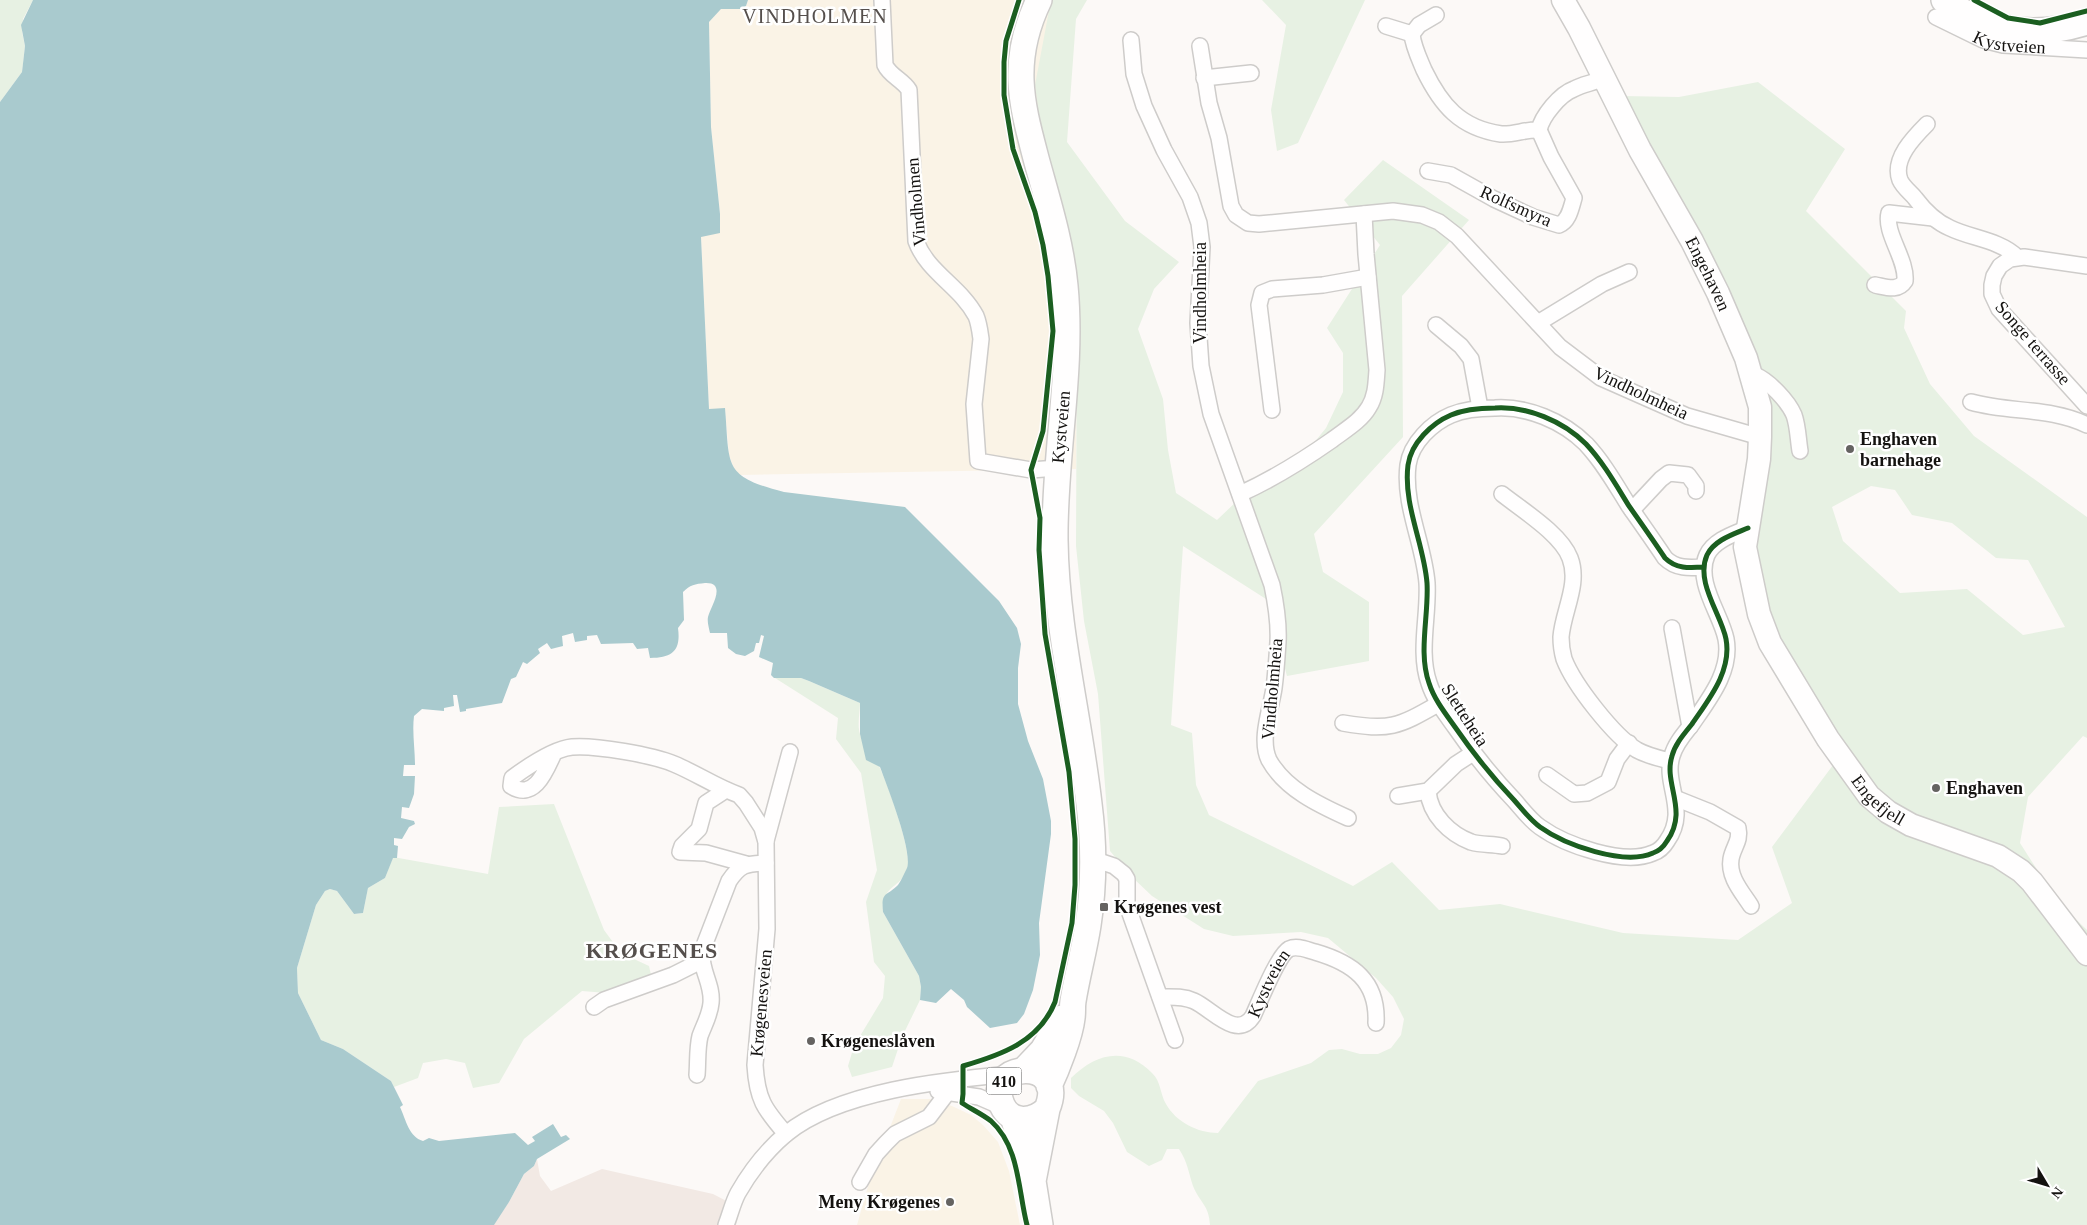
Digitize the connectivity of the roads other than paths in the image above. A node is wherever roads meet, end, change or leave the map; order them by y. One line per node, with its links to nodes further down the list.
1 (882, 0): 35 (street, Vindholmen)
2 (1039, 0): 35 (main road, Kystveien / 410)
3 (1563, 0): 14 (street, Engehaven)
4 (1940, 9): 6 (main road, Kystveien); 11 (street, Kystveien)
5 (1436, 15): 8 (street)
6 (2087, 22)
7 (1386, 26): 8 (street)
8 (1412, 34): 16 (street)
9 (1131, 40): 37 (street, Vindholmheia)
10 (1200, 46): 13 (street)
11 (2087, 50)
12 (1251, 73): 13 (street)
13 (1204, 78): 18 (street, Vindholmheia)
14 (1603, 78): 16 (street); 27 (street, Engehaven)
15 (1927, 124): 19 (street)
16 (1539, 130): 17 (street, Rolfsmyra)
17 (1428, 171)
18 (1364, 214): 23 (street); 25 (street, Vindholmheia)
19 (1933, 218): 20 (street); 24 (street)
20 (2017, 257): 21 (street); 29 (street, Songe terrasse)
21 (2087, 266)
22 (1628, 272): 25 (street)
23 (1368, 278): 31 (street); 37 (street)
24 (1875, 285)
25 (1538, 323): 33 (street, Vindholmheia)
26 (1436, 325): 30 (street)
27 (1752, 376): 33 (street, Engehaven); 34 (street)
28 (1971, 402): 32 (street, Songe terrasse)
29 (2087, 406)
30 (1480, 408): 39 (street, Sletteheia); 44 (street, Sletteheia)
31 (1272, 410)
32 (2087, 425)
33 (1760, 437): 40 (street, Engehaven)
34 (1800, 451)
35 (1057, 468): 60 (main road, Kystveien / 410)
36 (1696, 492): 39 (street)
37 (1240, 494): 57 (street, Vindholmheia)
38 (1502, 494): 47 (street)
39 (1632, 510): 41 (street, Sletteheia)
40 (1748, 528): 41 (street); 42 (street, Engehaven)
41 (1704, 567): 46 (street)
42 (1750, 572): 64 (street, Engefjell)
43 (1672, 628): 46 (street)
44 (1438, 704): 45 (street, Sletteheia); 49 (street, Sletteheia)
45 (1343, 723)
46 (1690, 726): 51 (street)
47 (1629, 743): 51 (street); 52 (street)
48 (790, 752): 58 (street)
49 (1473, 752): 54 (street, Sletteheia); 56 (street, Sletteheia)
50 (554, 754): 53 (street, Krøgenesveien)
51 (1670, 761): 56 (street, Sletteheia)
52 (1547, 774)
53 (726, 790): 58 (street, Krøgenesveien); 62 (street)
54 (1428, 792): 55 (street); 59 (street)
55 (1398, 796)
56 (1676, 798): 63 (street)
57 (1348, 818)
58 (766, 842): 61 (street, Krøgenesveien)
59 (1502, 846)
60 (1093, 859): 66 (street); 67 (main road, Kystveien / 410)
61 (766, 863): 62 (street); 77 (street, Krøgenesveien)
62 (746, 864): 65 (street)
63 (1751, 906)
64 (2087, 954)
65 (701, 961): 68 (street); 72 (street)
66 (1160, 997): 69 (street, Kystveien); 70 (street)
67 (1072, 1004): 71 (main road, Kystveien / 410); 75 (main road, Kystveien / 410)
68 (594, 1007)
69 (1376, 1023)
70 (1175, 1040)
71 (1018, 1072): 73 (street); 75 (main road, 410); 76 (main road, 410)
72 (697, 1075)
73 (897, 1090): 74 (street); 77 (street)
74 (948, 1092): 76 (street); 79 (street)
75 (1048, 1097): 76 (main road, 410); 78 (main road, Kystveien / 410)
76 (1007, 1112): 78 (main road, Kystveien / 410)
77 (786, 1134): 80 (street)
78 (1033, 1181): 81 (main road, Kystveien / 410)
79 (860, 1182)
80 (726, 1225)
81 (1040, 1225)

